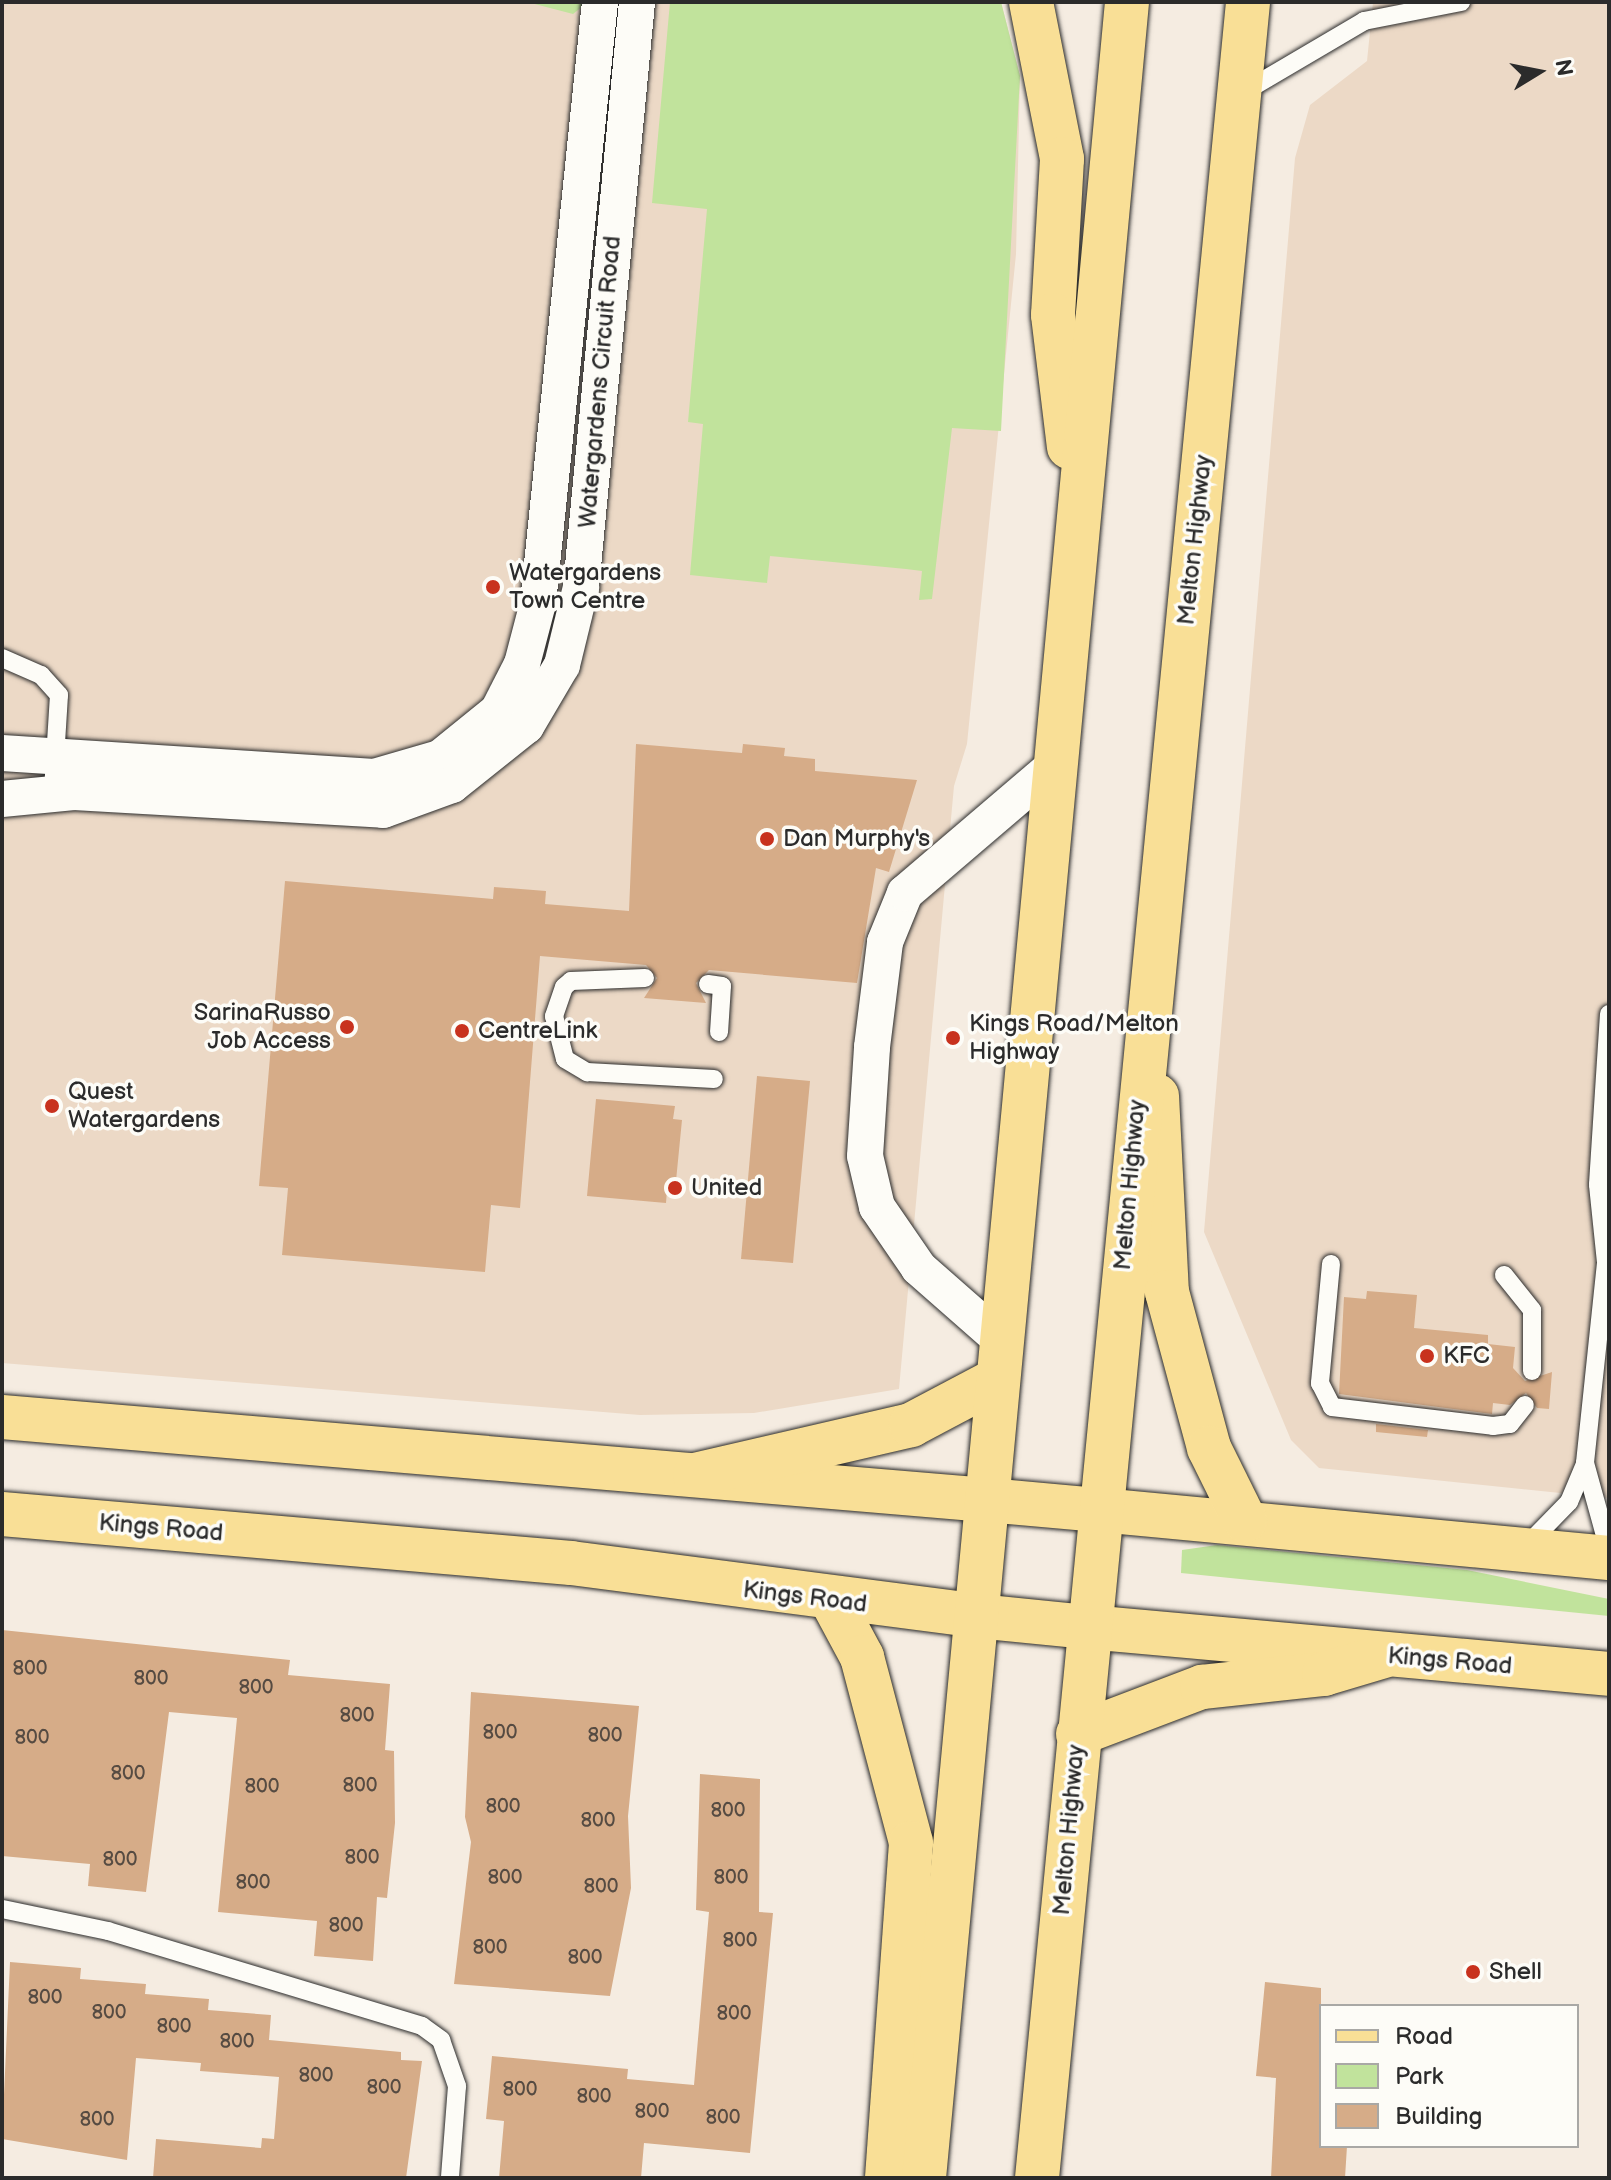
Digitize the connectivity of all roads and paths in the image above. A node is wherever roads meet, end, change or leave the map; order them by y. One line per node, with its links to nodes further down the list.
1 (600, 2): 10 (street, Watergardens Circuit Road)
2 (637, 2): 13 (street, Watergardens Circuit Road)
3 (1031, 2): 8 (main road)
4 (1127, 2): 8 (main road)
5 (1248, 2): 7 (main road, Melton Highway)
6 (1461, 2): 7 (lane)
7 (1240, 95): 17 (main road, Melton Highway)
8 (1080, 516): 12 (main road)
9 (2, 658): 10 (lane)
10 (58, 752): 11 (street, Watergardens Circuit Road); 13 (lane)
11 (2, 753)
12 (1056, 764): 24 (main road); 24 (street)
13 (53, 791): 14 (street, Watergardens Circuit Road)
14 (2, 799)
15 (645, 978): 20 (lane)
16 (708, 984): 19 (lane)
17 (1147, 1002): 31 (main road, Melton Highway); 33 (main road)
18 (1609, 1014): 21 (lane)
19 (719, 1032)
20 (714, 1079)
21 (1606, 1233): 28 (lane)
22 (1331, 1264): 26 (lane)
23 (1504, 1275): 25 (lane)
24 (1000, 1360): 29 (main road); 30 (main road)
25 (1532, 1371)
26 (1525, 1405)
27 (2, 1417): 29 (main road)
28 (1585, 1463): 34 (lane); 35 (lane)
29 (695, 1475): 30 (main road)
30 (987, 1500): 31 (main road); 38 (main road)
31 (1100, 1510): 33 (main road); 39 (main road, Melton Highway)
32 (2, 1514): 37 (main road, Kings Road)
33 (1245, 1521): 34 (main road)
34 (1521, 1549): 36 (main road)
35 (1609, 1550)
36 (1609, 1558)
37 (832, 1601): 38 (main road, Kings Road); 45 (main road)
38 (977, 1616): 39 (main road, Kings Road); 46 (main road)
39 (1088, 1627): 40 (main road, Kings Road); 42 (main road, Melton Highway)
40 (1384, 1656): 41 (main road, Kings Road); 42 (main road)
41 (1609, 1674)
42 (1078, 1734): 47 (main road, Melton Highway)
43 (2, 1909): 44 (lane)
44 (450, 2178)
45 (887, 2178)
46 (924, 2178)
47 (1037, 2178)

